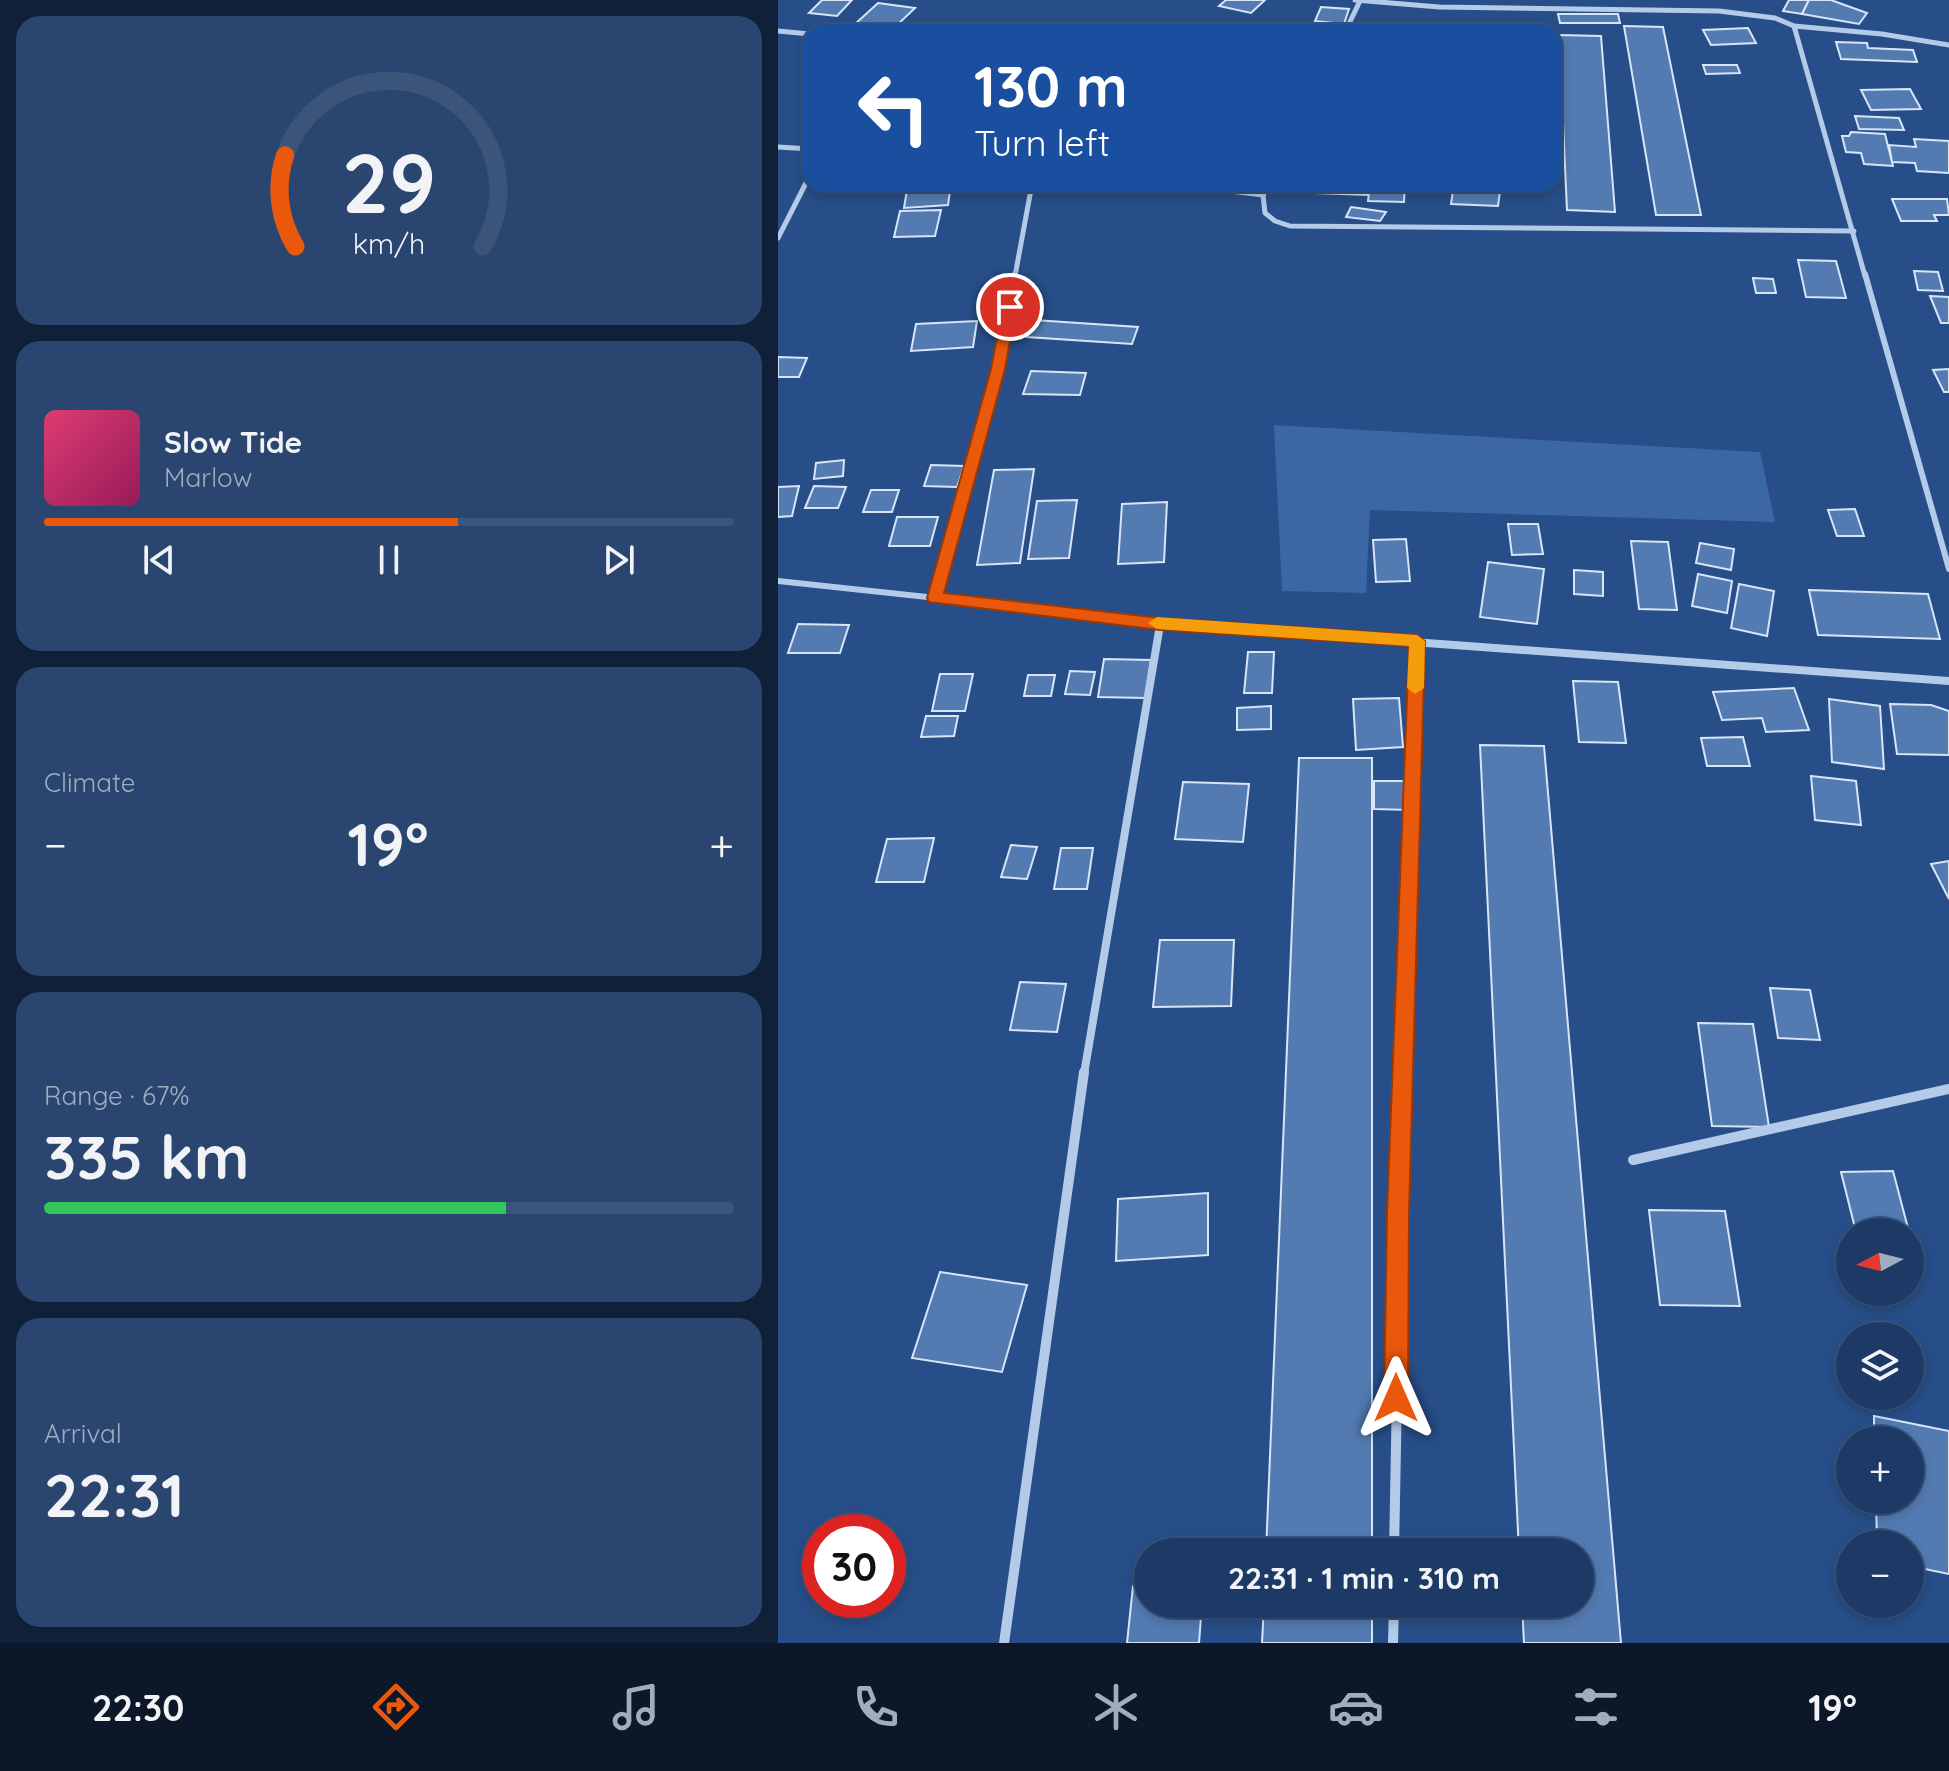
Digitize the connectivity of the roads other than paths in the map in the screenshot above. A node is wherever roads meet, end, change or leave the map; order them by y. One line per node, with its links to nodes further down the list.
1 (1357, 1): 2 (street); 3 (street)
2 (1348, 24)
3 (1794, 26): 6 (street); 14 (street)
4 (778, 31): 5 (street)
5 (802, 33)
6 (1949, 45)
7 (778, 147): 8 (street)
8 (802, 148)
9 (802, 191): 15 (street)
10 (1031, 192): 18 (street)
11 (1238, 192): 13 (street)
12 (1265, 192): 13 (street)
13 (1263, 195): 14 (street)
14 (1854, 231): 16 (street)
15 (778, 238)
16 (1949, 569)
17 (778, 581): 18 (street)
18 (935, 598): 19 (street)
19 (1160, 624): 20 (street); 26 (street)
20 (1417, 641): 21 (street); 24 (street)
21 (1949, 681)
22 (1949, 1089): 23 (street)
23 (1633, 1160)
24 (1394, 1538)
25 (1394, 1618): 27 (street)
26 (1004, 1643)
27 (1393, 1643)

